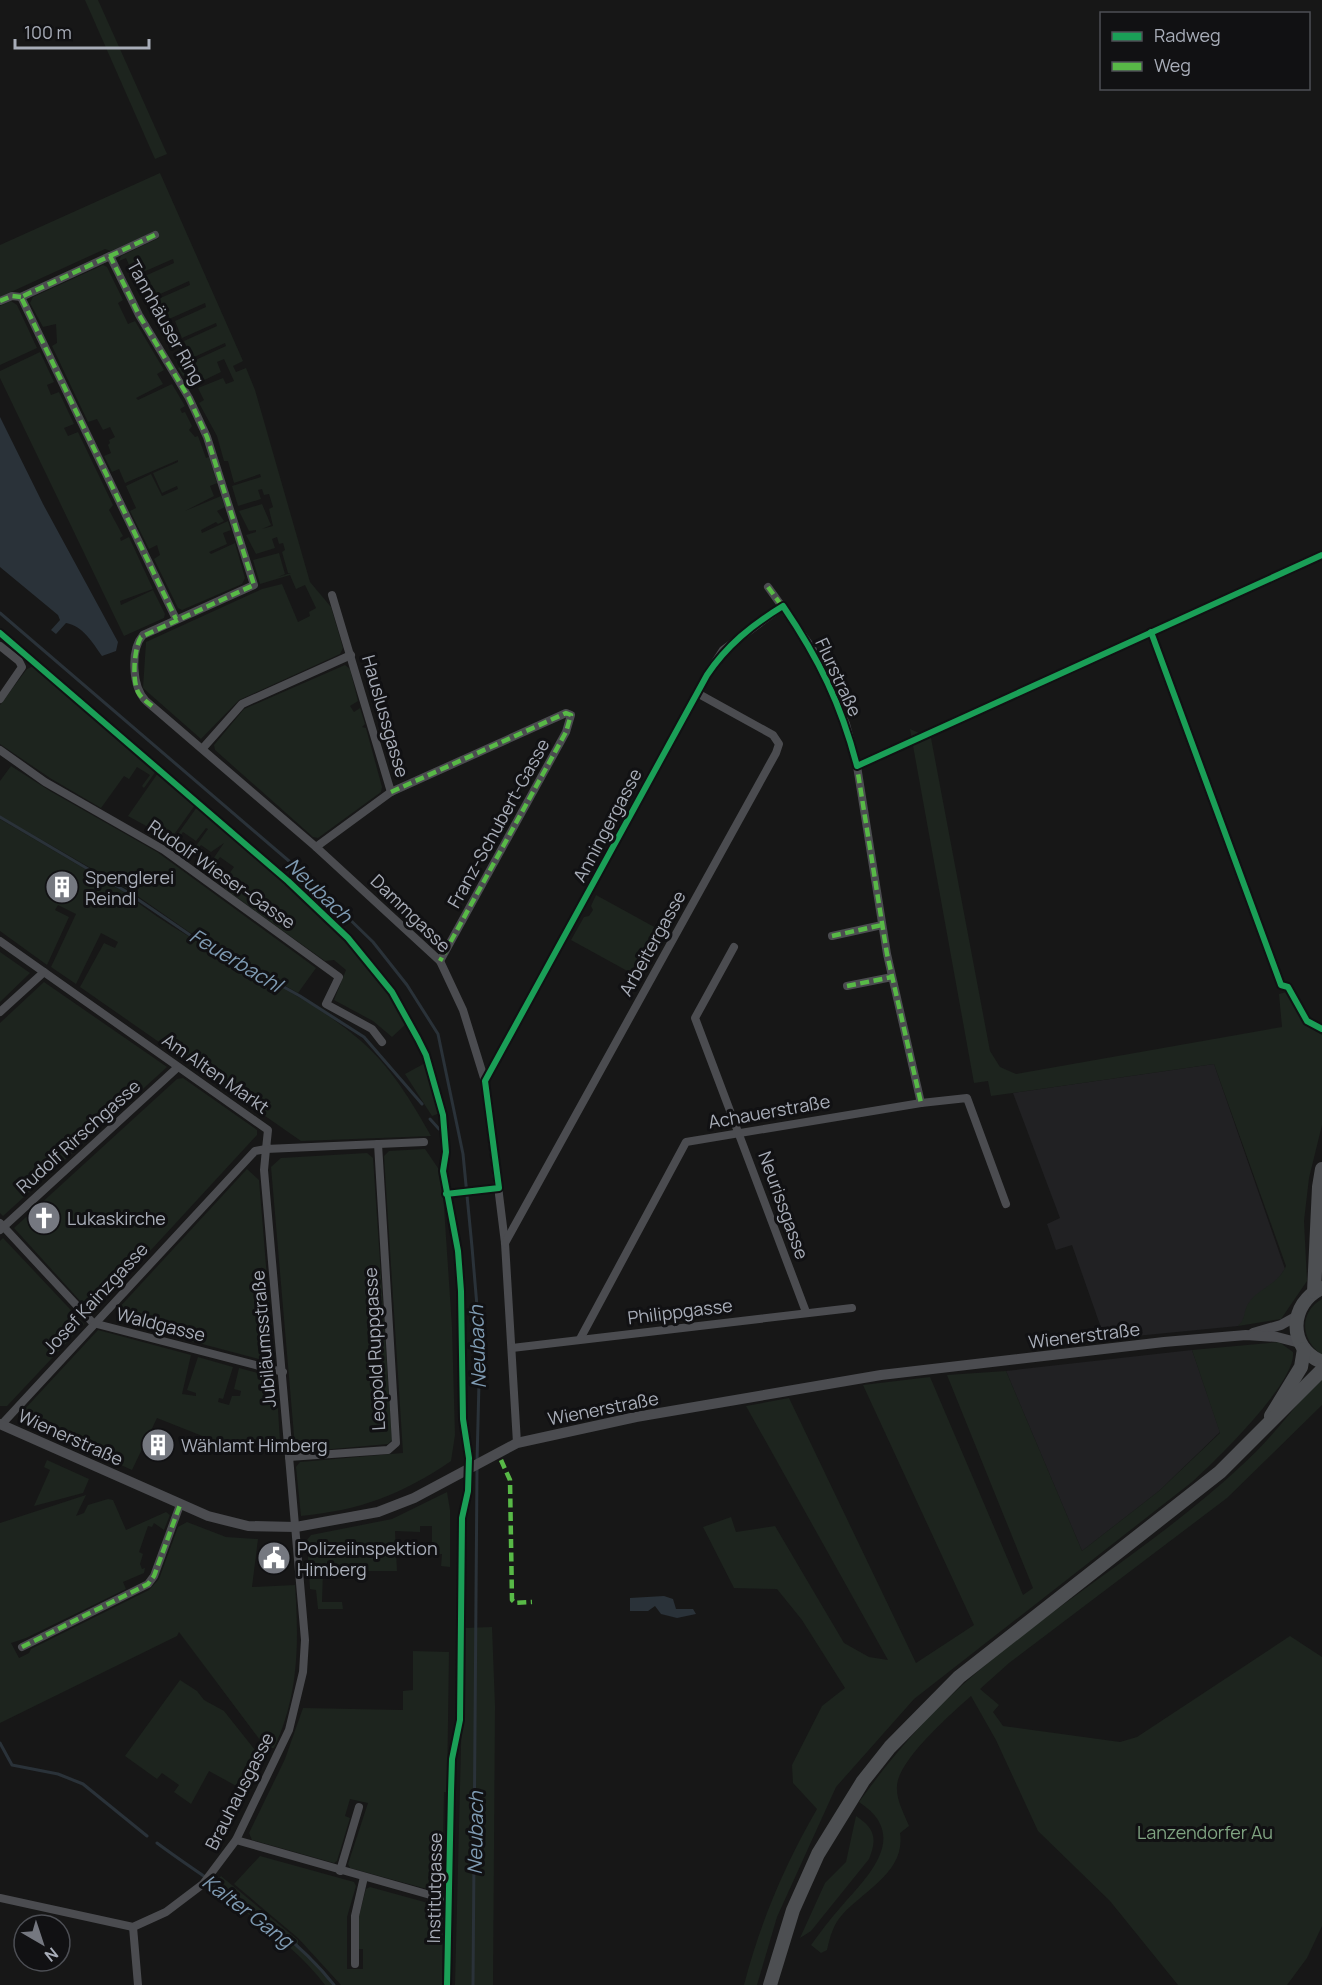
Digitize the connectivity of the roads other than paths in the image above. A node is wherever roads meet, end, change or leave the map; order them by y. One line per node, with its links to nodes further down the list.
1 (155, 235): 2 (street)
2 (110, 256): 3 (street, Tannhäuser Ring); 8 (street, Tannhäuser Ring)
3 (21, 297): 4 (street, Tannhäuser Ring); 8 (street)
4 (0, 301)
5 (768, 587): 7 (street, Flurstraße)
6 (332, 595): 10 (street, Hauslussgasse)
7 (783, 606): 11 (street, Anningergasse); 18 (street, Flurstraße)
8 (177, 619): 13 (street, Tannhäuser Ring)
9 (0, 646): 12 (street)
10 (351, 655): 14 (street); 16 (street, Hauslussgasse)
11 (697, 693): 29 (street, Anningergasse); 40 (street, Arbeitergasse)
12 (0, 699)
13 (152, 706): 14 (street, Dammgasse)
14 (203, 748): 17 (street, Dammgasse)
15 (0, 750): 27 (street, Rudolf Wieser-Gasse)
16 (391, 792): 17 (street, Hauslussgasse); 22 (street, Franz-Schubert-Gasse)
17 (316, 847): 22 (street, Dammgasse)
18 (882, 925): 19 (street); 24 (street, Flurstraße)
19 (832, 936)
20 (0, 941): 23 (street, Am Alten Markt)
21 (734, 947): 31 (street, Neurissgasse)
22 (440, 961): 29 (street, Dammgasse)
23 (44, 972): 26 (street); 28 (street, Am Alten Markt)
24 (892, 977): 25 (street); 30 (street, Flurstraße)
25 (847, 986)
26 (0, 1012)
27 (382, 1042)
28 (178, 1067): 34 (street, Am Alten Markt); 38 (street, Rudolf Rirschgasse)
29 (485, 1081): 40 (street, Dammgasse)
30 (921, 1103): 31 (street, Achauerstraße); 36 (street, Achauerstraße)
31 (740, 1132): 43 (street, Neurissgasse); 47 (street, Achauerstraße)
32 (424, 1142): 33 (street)
33 (378, 1144): 34 (street); 56 (street, Leopold Ruppgasse)
34 (266, 1149): 45 (street, Josef Kainzgasse); 52 (street, Jubiläumsstraße)
35 (1322, 1169): 37 (main road)
36 (1006, 1204)
37 (1318, 1217): 39 (main road); 41 (main road)
38 (1, 1227): 45 (street, Waldgasse)
39 (1322, 1232)
40 (505, 1243): 49 (street, Dammgasse)
41 (1318, 1290): 44 (main road)
42 (852, 1308): 43 (street, Philippgasse)
43 (806, 1312): 47 (street, Philippgasse)
44 (1297, 1316): 46 (street, Wienerstraße); 48 (main road)
45 (93, 1323): 52 (street, Waldgasse); 53 (street, Josef Kainzgasse)
46 (1246, 1335): 48 (street, Wienerstraße); 55 (street, Wienerstraße)
47 (580, 1339): 49 (street, Philippgasse)
48 (1302, 1346): 50 (main road); 54 (main road)
49 (512, 1348): 55 (street, Dammgasse)
50 (1322, 1362)
51 (1322, 1370): 54 (main road)
52 (283, 1372): 56 (street, Jubiläumsstraße)
53 (1, 1424): 57 (street, Wienerstraße)
54 (1266, 1425): 71 (main road)
55 (517, 1443): 58 (street, Wienerstraße)
56 (289, 1457): 58 (street, Jubiläumsstraße)
57 (180, 1505): 58 (street, Wienerstraße); 59 (street)
58 (296, 1527): 62 (street, Brauhausgasse)
59 (22, 1647)
60 (451, 1792): 66 (street, Institutgasse)
61 (359, 1808): 63 (street)
62 (236, 1840): 63 (street); 67 (street, Brauhausgasse)
63 (340, 1871): 64 (street)
64 (364, 1877): 66 (street); 68 (street)
65 (0, 1898): 67 (street)
66 (448, 1900): 70 (street, Institutgasse)
67 (133, 1927): 69 (street)
68 (355, 1964)
69 (138, 1985)
70 (447, 1985)
71 (770, 1985)

